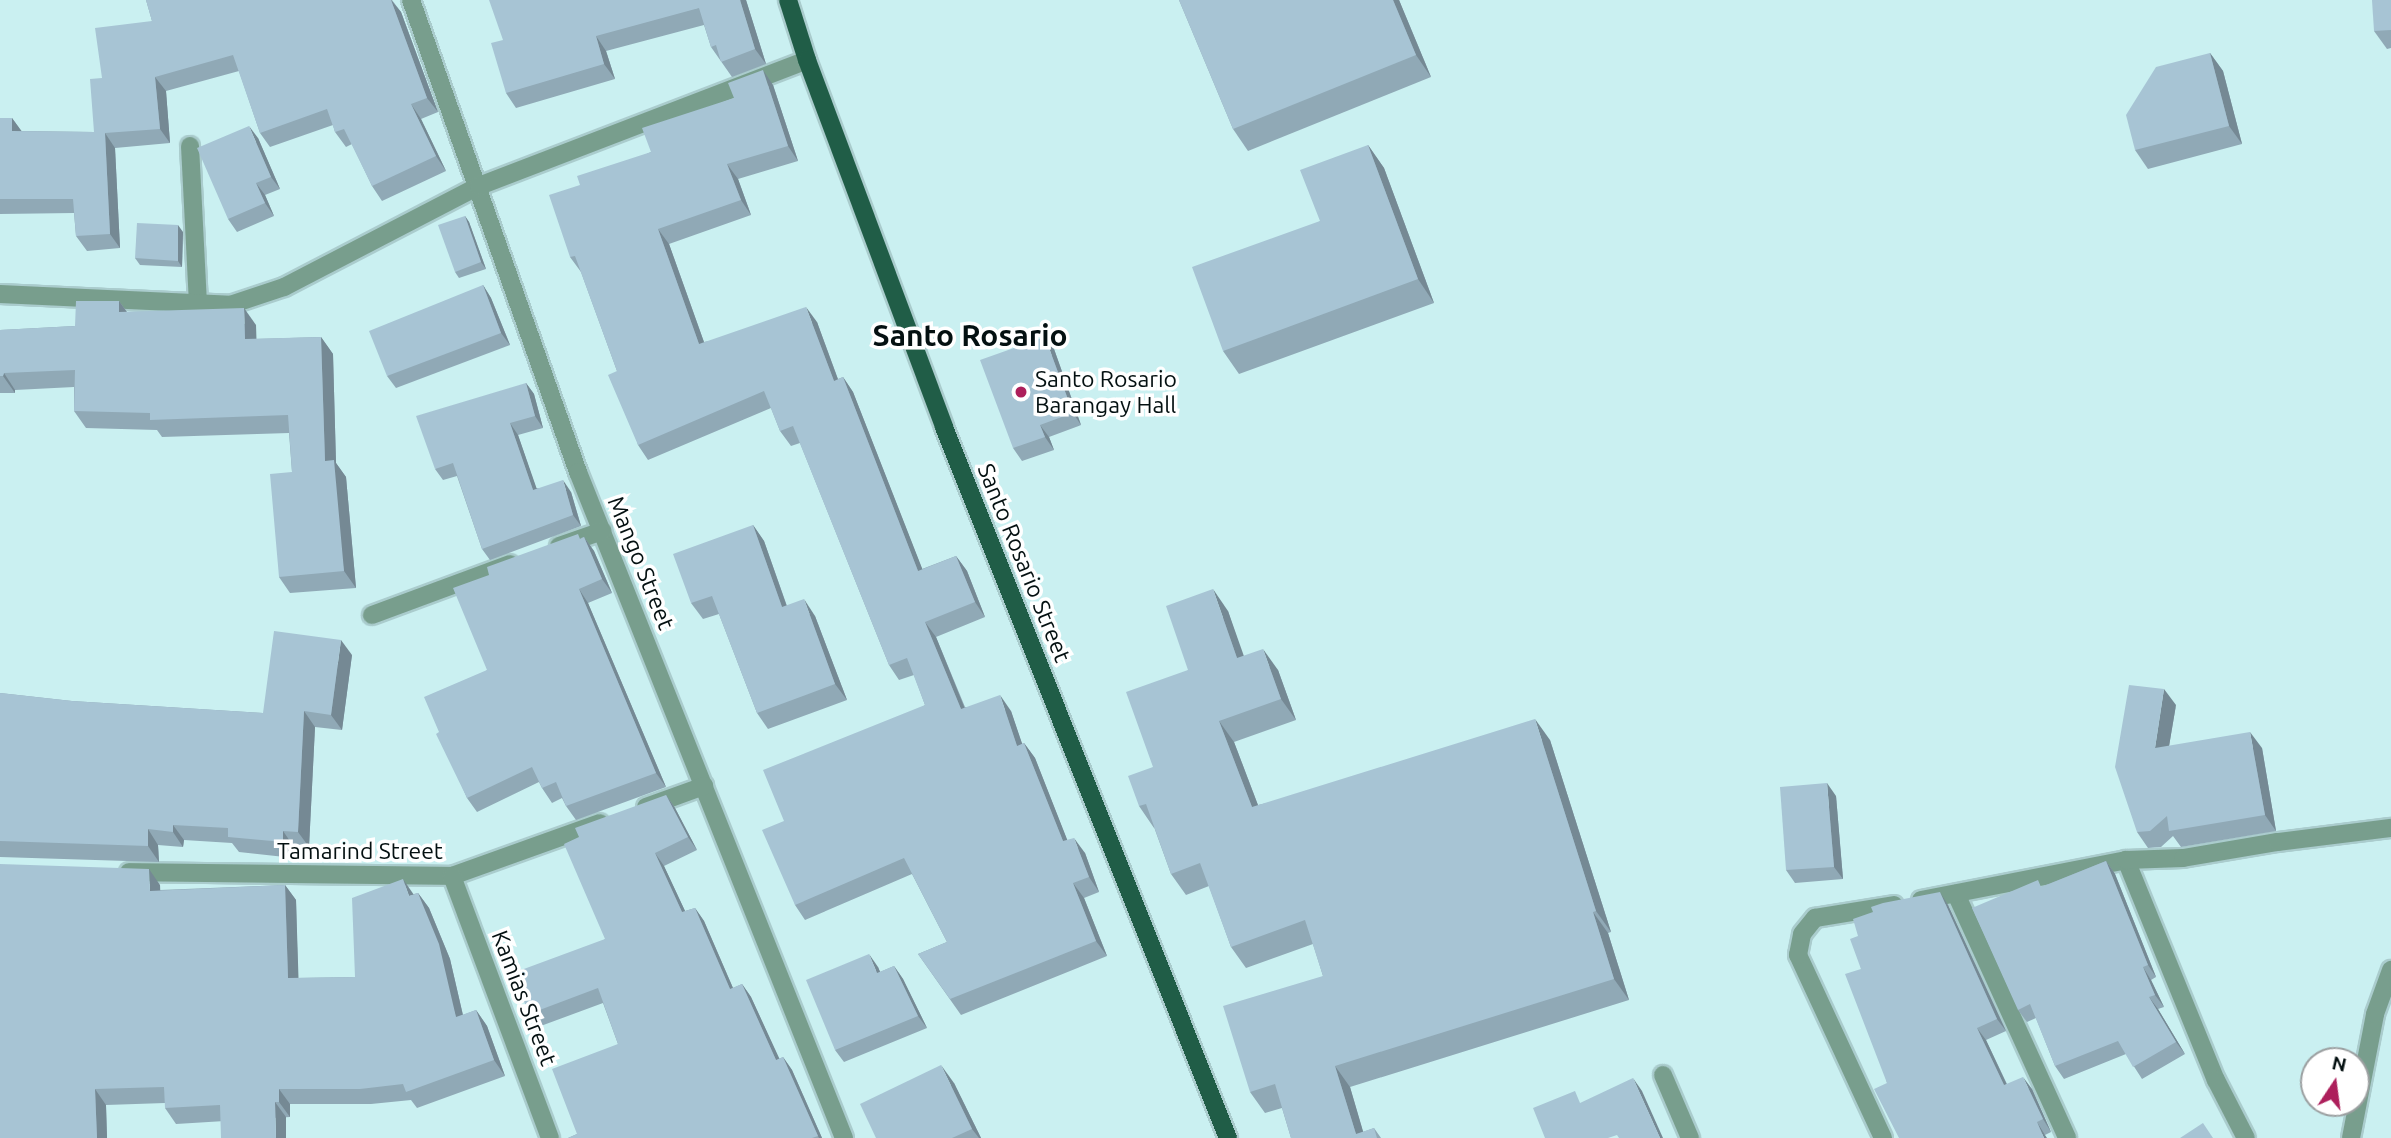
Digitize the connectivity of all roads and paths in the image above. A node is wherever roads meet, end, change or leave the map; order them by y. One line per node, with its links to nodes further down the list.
1 (411, 0): 5 (street, Mango Street)
2 (788, 0): 3 (main road, Santo Rosario Street)
3 (807, 60): 5 (street); 20 (main road, Santo Rosario Street)
4 (190, 146): 7 (street)
5 (479, 186): 7 (street); 8 (street, Mango Street)
6 (0, 294): 7 (street)
7 (198, 305)
8 (601, 531): 9 (street); 10 (street, Mango Street)
9 (372, 615)
10 (704, 786): 14 (street, Tamarind Street); 19 (street, Mango Street)
11 (2391, 828): 12 (street)
12 (2126, 860): 15 (street); 24 (street)
13 (113, 872): 14 (street, Tamarind Street)
14 (452, 876): 18 (street, Kamias Street)
15 (1956, 894): 22 (street); 23 (street)
16 (2391, 970): 25 (street)
17 (1663, 1075): 21 (street)
18 (550, 1138)
19 (844, 1138)
20 (1228, 1138)
21 (1690, 1138)
22 (1883, 1138)
23 (2067, 1138)
24 (2246, 1138)
25 (2351, 1138)

